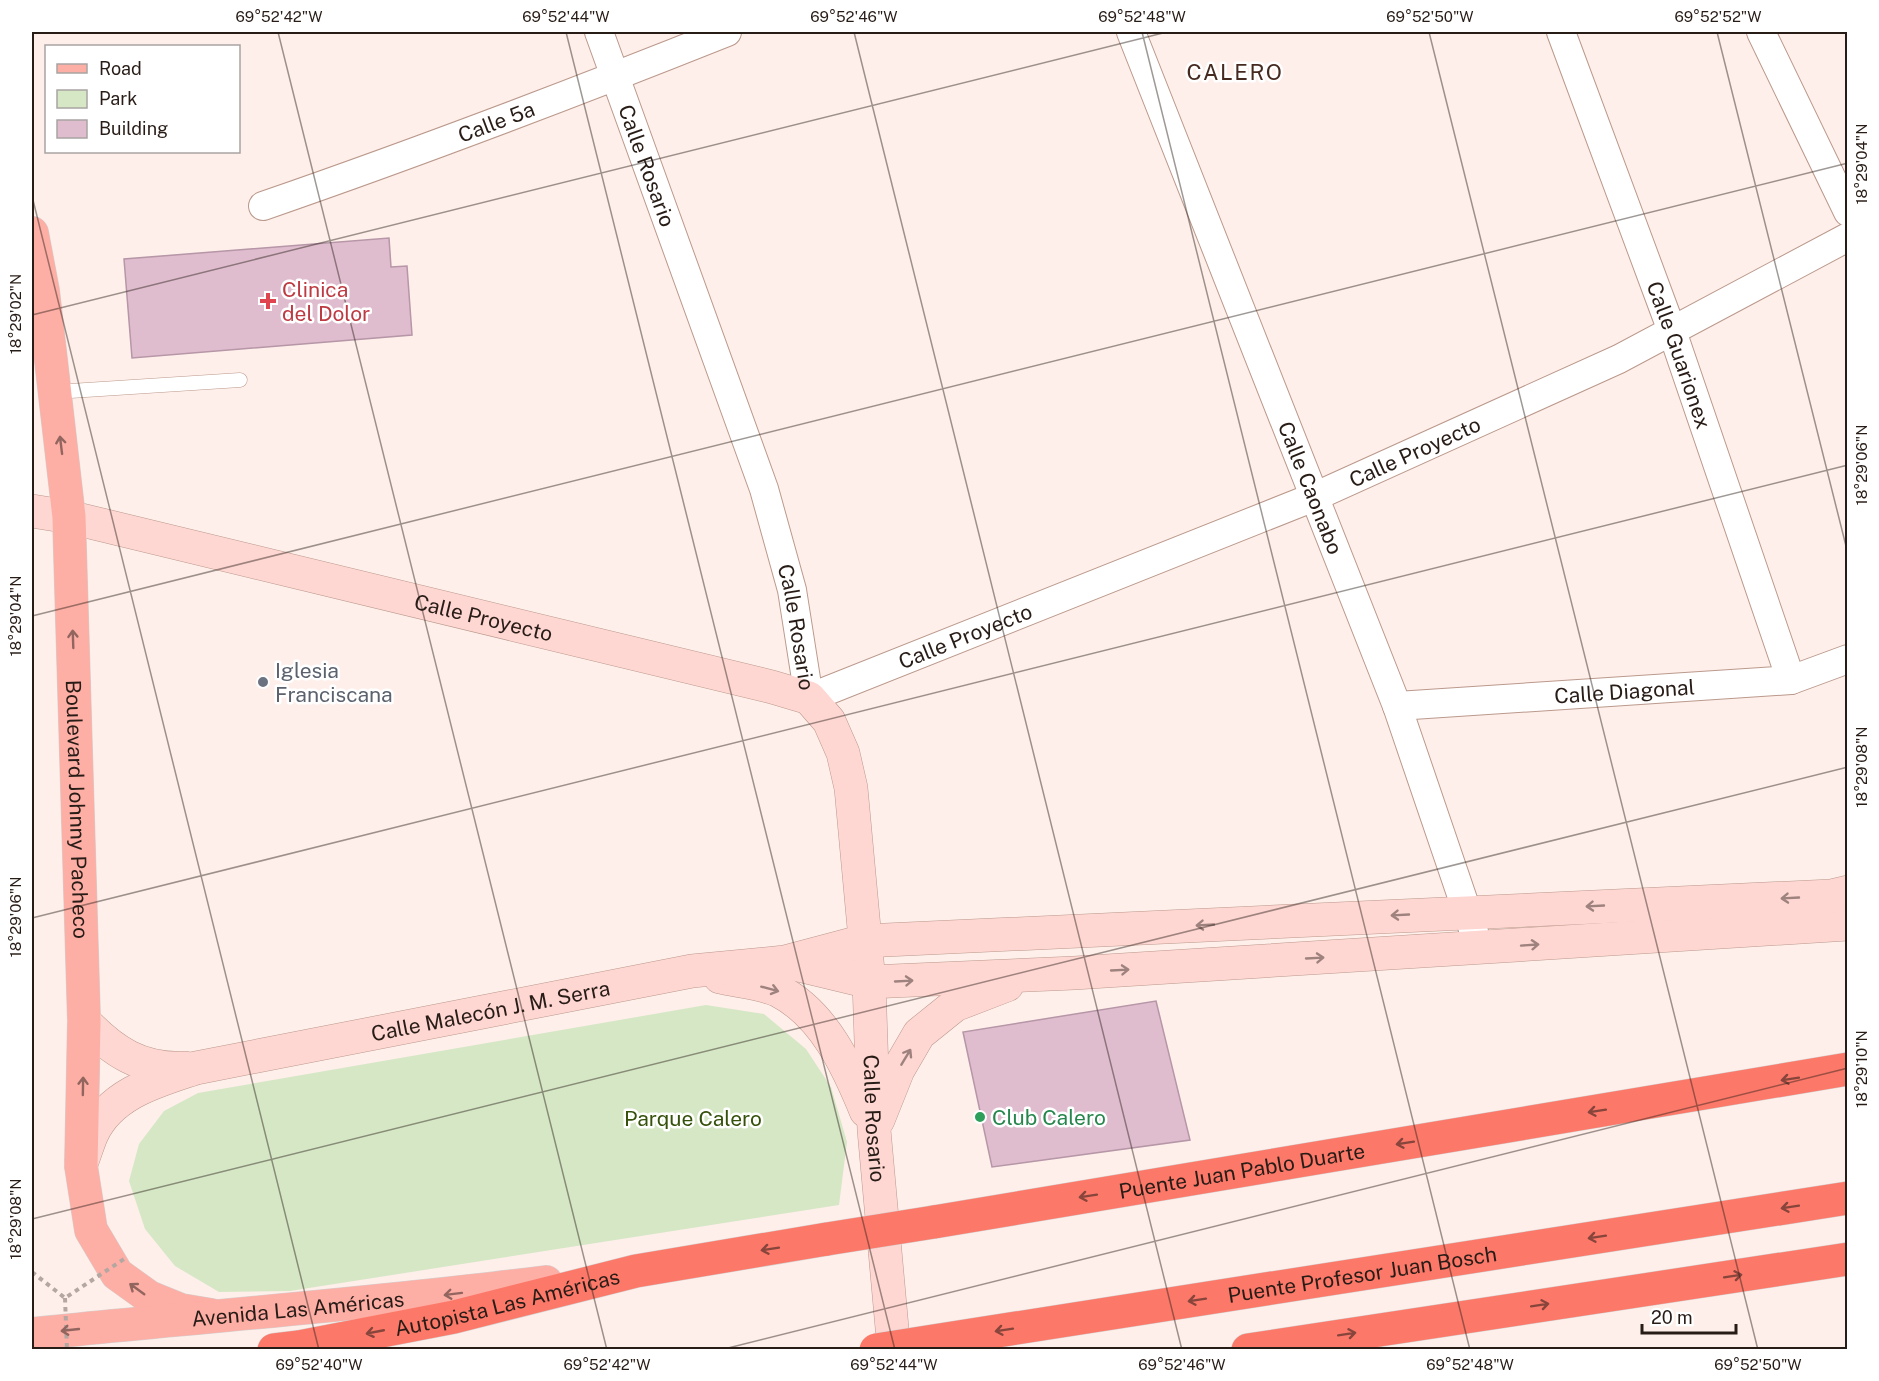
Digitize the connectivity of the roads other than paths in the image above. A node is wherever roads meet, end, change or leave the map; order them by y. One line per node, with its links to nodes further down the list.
1 (599, 32): 6 (street, Calle Rosario)
2 (727, 32): 6 (street, Calle 5a)
3 (1131, 32): 14 (street, Calle Caonabo)
4 (1561, 32): 11 (street, Calle Guarionex)
5 (1761, 32): 8 (street)
6 (616, 76): 7 (street, Calle 5a); 19 (street, Calle Rosario)
7 (263, 206)
8 (1848, 212)
9 (32, 233): 13 (main road, Boulevard Johnny Pacheco)
10 (1848, 237): 11 (street, Calle Proyecto)
11 (1672, 331): 14 (street, Calle Proyecto); 18 (street, Calle Guarionex)
12 (240, 380): 13 (lane)
13 (55, 392): 16 (main road, Boulevard Johnny Pacheco, one-way to 13)
14 (1314, 497): 19 (street, Calle Proyecto); 20 (street, Calle Caonabo)
15 (32, 511): 16 (main road, Calle Proyecto)
16 (69, 517): 19 (main road, Calle Proyecto); 30 (main road, Boulevard Johnny Pacheco, one-way to 16)
17 (1848, 659): 18 (street, Calle Diagonal)
18 (1791, 680): 20 (street, Calle Diagonal)
19 (809, 698): 24 (main road, Calle Rosario)
20 (1397, 706): 22 (street, Calle Caonabo)
21 (1848, 892): 22 (main road, one-way to 22)
22 (1467, 912): 24 (main road, one-way to 24); 25 (street, Calle Caonabo)
23 (1848, 924): 25 (main road, one-way to 23)
24 (864, 941): 26 (main road); 29 (main road, Calle Rosario)
25 (1479, 948): 28 (main road, one-way to 25)
26 (785, 962): 27 (main road, Calle Malecón J. M. Serra); 29 (main road)
27 (692, 971): 31 (main road, Calle Malecón J. M. Serra); 33 (main road, one-way to 33)
28 (1074, 973): 29 (main road, one-way to 28); 33 (main road, one-way to 28)
29 (869, 982): 33 (main road, Calle Rosario)
30 (84, 1022): 31 (main road, Calle Malecón J. M. Serra); 34 (main road, Boulevard Johnny Pacheco, one-way to 30)
31 (196, 1068): 34 (main road, Calle Malecón J. M. Serra)
32 (1848, 1069): 37 (highway, Puente Juan Pablo Duarte, one-way to 37, bridge)
33 (874, 1130): 42 (main road, Calle Rosario)
34 (81, 1166): 38 (main road, Boulevard Johnny Pacheco, one-way to 34)
35 (1848, 1198): 41 (highway, Puente Profesor Juan Bosch, one-way to 41, bridge)
36 (1848, 1259): 43 (highway, one-way to 36)
37 (636, 1271): 38 (main road, Avenida Las Américas, one-way to 38); 40 (highway, Autopista Las Américas, one-way to 40)
38 (211, 1316): 39 (main road, Avenida Las Américas, one-way to 39)
39 (32, 1334)
40 (273, 1350)
41 (876, 1350)
42 (894, 1350)
43 (1248, 1350)

